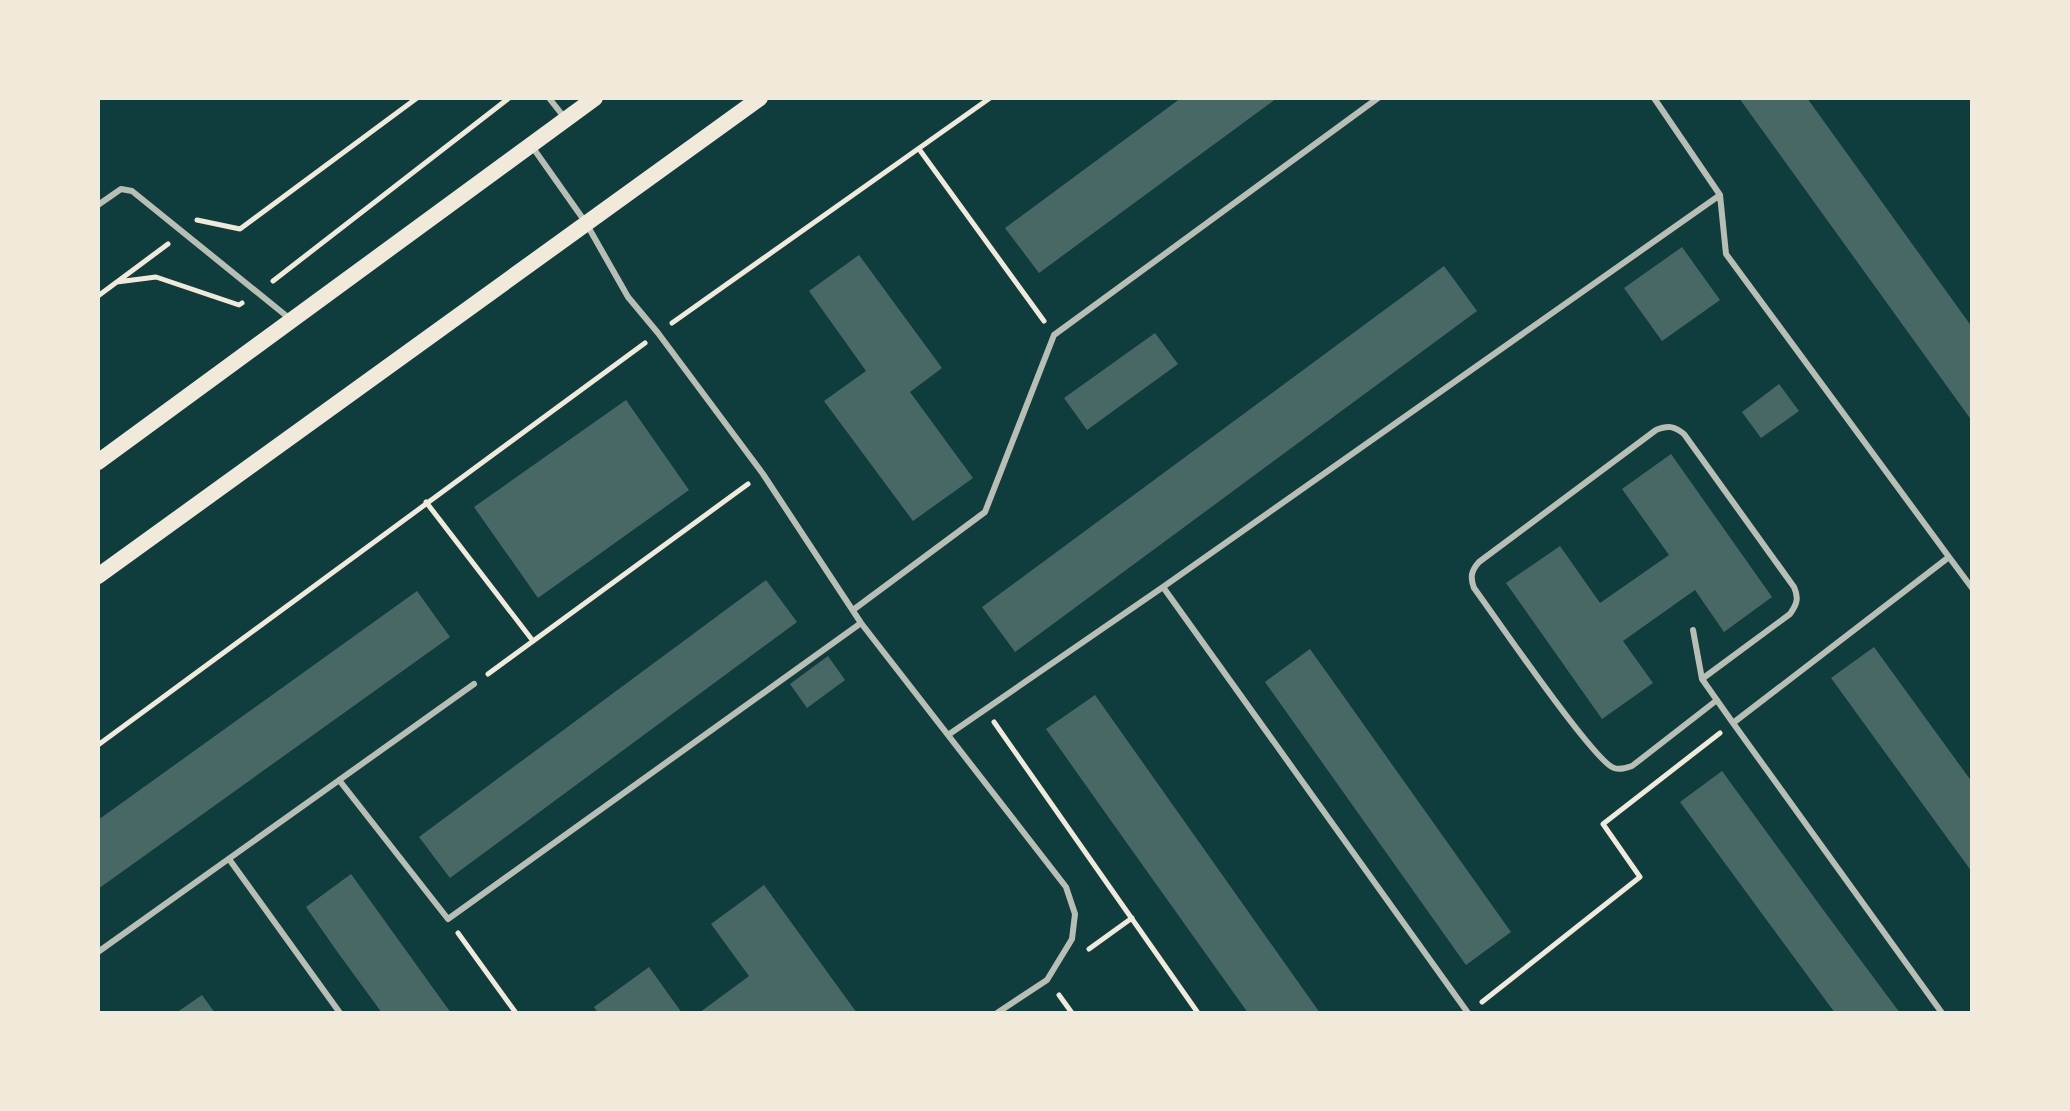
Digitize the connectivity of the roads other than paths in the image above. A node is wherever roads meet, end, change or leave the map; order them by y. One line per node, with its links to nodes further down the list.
1 (549, 98): 6 (lane)
2 (595, 98): 6 (main road)
3 (760, 98): 10 (main road)
4 (1378, 98): 17 (lane)
5 (1654, 98): 8 (lane)
6 (566, 119): 7 (main road)
7 (531, 145): 10 (lane); 11 (main road)
8 (1720, 195): 13 (lane); 15 (lane)
9 (98, 205): 11 (lane)
10 (586, 223): 14 (main road); 17 (lane)
11 (292, 320): 12 (main road)
12 (98, 462)
13 (1949, 557): 16 (lane); 23 (lane)
14 (98, 576)
15 (1163, 587): 24 (lane); 30 (lane)
16 (1972, 588)
17 (853, 610): 18 (lane)
18 (861, 623): 24 (lane); 25 (lane)
19 (1693, 630): 20 (lane)
20 (1702, 679): 22 (lane); 22 (lane)
21 (474, 684): 25 (lane)
22 (1717, 700): 23 (lane)
23 (1733, 723): 31 (lane)
24 (948, 735): 29 (lane)
25 (339, 780): 26 (lane)
26 (229, 859): 27 (lane); 28 (lane)
27 (98, 952)
28 (340, 1013)
29 (997, 1013)
30 (1468, 1013)
31 (1942, 1013)

